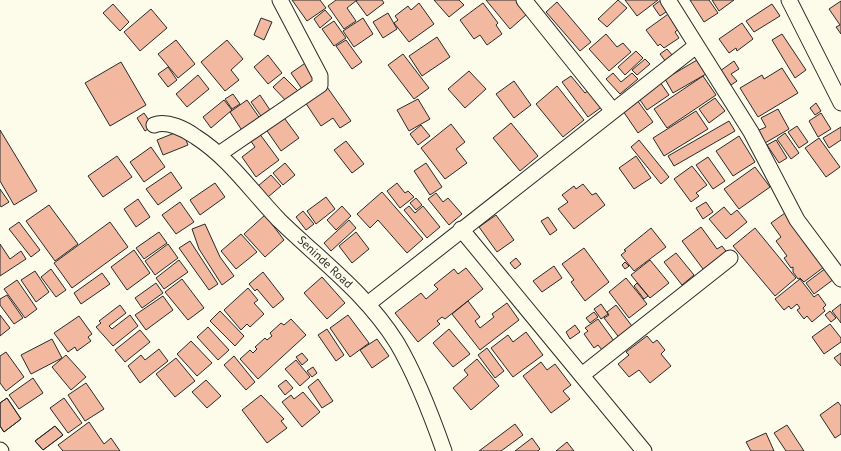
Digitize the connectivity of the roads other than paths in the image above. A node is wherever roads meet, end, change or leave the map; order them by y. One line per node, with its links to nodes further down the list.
1 (280, 0): 9 (street)
2 (524, 0): 7 (street)
3 (668, 0): 5 (street)
4 (789, 0): 6 (street)
5 (696, 46): 7 (street); 12 (street)
6 (841, 103)
7 (613, 111): 10 (street)
8 (154, 125): 9 (street, Seninde Road)
9 (218, 154): 13 (street, Seninde Road)
10 (461, 229): 13 (street); 14 (street)
11 (730, 258): 14 (street)
12 (841, 279)
13 (369, 303): 15 (street, Seninde Road)
14 (582, 375): 16 (street)
15 (444, 451)
16 (644, 451)

